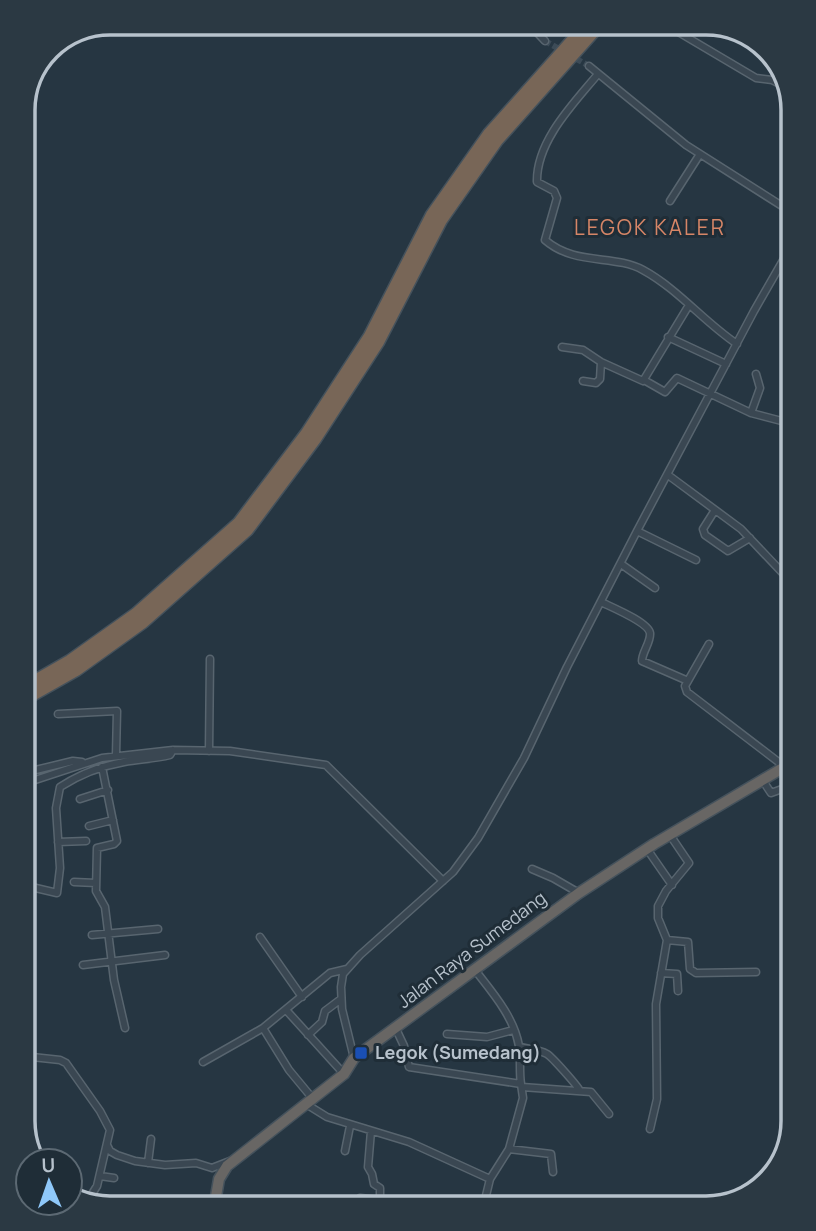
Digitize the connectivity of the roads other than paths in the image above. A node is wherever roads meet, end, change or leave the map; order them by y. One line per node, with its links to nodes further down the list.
1 (539, 35): 5 (street)
2 (577, 35): 37 (highway)
3 (590, 35): 39 (highway)
4 (683, 35): 8 (street)
5 (545, 41)
6 (589, 66): 7 (street)
7 (598, 74): 9 (street); 14 (street)
8 (775, 82)
9 (700, 154): 10 (street); 11 (street)
10 (670, 201)
11 (781, 205)
12 (781, 265): 13 (street)
13 (779, 269): 16 (street)
14 (689, 305): 15 (street); 16 (street)
15 (668, 337): 19 (street); 21 (street)
16 (737, 344): 19 (street)
17 (562, 347): 18 (street)
18 (601, 362): 21 (street); 22 (street)
19 (726, 364): 23 (street)
20 (756, 374): 24 (street)
21 (644, 380): 23 (street)
22 (583, 382)
23 (710, 394): 24 (street); 26 (street)
24 (751, 413): 25 (street)
25 (781, 421)
26 (667, 475): 27 (street); 28 (street)
27 (715, 510): 29 (street); 29 (street)
28 (637, 531): 30 (street); 31 (street)
29 (750, 538): 32 (street)
30 (696, 560)
31 (621, 564): 33 (street); 34 (street)
32 (781, 570)
33 (655, 588)
34 (601, 602): 38 (street); 61 (street)
35 (709, 644): 38 (street)
36 (210, 659): 42 (street)
37 (35, 681)
38 (688, 681): 44 (street)
39 (35, 693)
40 (58, 715): 43 (street)
41 (173, 750): 42 (street); 43 (street); 46 (street)
42 (209, 751): 61 (street)
43 (116, 755): 45 (street)
44 (781, 759)
45 (84, 762): 47 (street); 49 (street)
46 (102, 767): 52 (street); 58 (street)
47 (35, 770)
48 (781, 770): 50 (highway, Jalan Raya Sumedang)
49 (35, 780)
50 (763, 781): 51 (street); 56 (highway, Jalan Raya Sumedang)
51 (781, 789)
52 (108, 790): 53 (street); 54 (street)
53 (80, 799)
54 (113, 820): 55 (street); 63 (street)
55 (89, 826)
56 (670, 835): 59 (highway, Jalan Raya Sumedang); 64 (street)
57 (86, 841): 58 (street)
58 (58, 842): 65 (street)
59 (647, 849): 64 (street); 66 (highway, Jalan Raya Sumedang)
60 (532, 869): 66 (street)
61 (443, 881): 75 (street)
62 (75, 882): 63 (street)
63 (96, 883): 68 (street)
64 (672, 885): 71 (street)
65 (35, 888)
66 (579, 893): 76 (highway, Jalan Raya Sumedang)
67 (159, 929): 68 (street)
68 (107, 934): 69 (street); 73 (street)
69 (93, 935)
70 (260, 937): 80 (street)
71 (667, 940): 77 (street); 78 (street)
72 (165, 955): 73 (street)
73 (113, 962): 74 (street); 83 (street)
74 (83, 965)
75 (346, 969): 80 (street); 81 (street)
76 (475, 971): 85 (highway, Jalan Raya Sumedang); 86 (street)
77 (756, 972)
78 (662, 974): 79 (street); 99 (street)
79 (678, 991)
80 (302, 997): 82 (street)
81 (341, 999): 88 (street); 91 (street)
82 (287, 1010): 84 (street); 88 (street)
83 (125, 1028)
84 (262, 1028): 92 (street); 96 (street)
85 (396, 1029): 91 (highway, Jalan Raya Sumedang); 94 (street)
86 (513, 1030): 87 (street); 89 (street)
87 (447, 1034)
88 (308, 1035): 93 (street)
89 (519, 1047): 94 (street); 95 (street)
90 (35, 1057): 102 (street)
91 (354, 1058): 93 (highway, Jalan Raya Sumedang)
92 (203, 1062)
93 (344, 1074): 96 (highway, Jalan Raya Sumedang)
94 (522, 1086): 95 (street); 103 (street)
95 (580, 1091): 97 (street)
96 (310, 1102): 98 (street); 105 (highway, Jalan Raya Sumedang)
97 (610, 1114)
98 (350, 1126): 100 (street); 104 (street)
99 (650, 1129)
100 (371, 1132): 110 (street); 113 (street)
101 (152, 1139): 106 (street)
102 (107, 1145): 106 (street); 108 (street)
103 (509, 1149): 107 (street); 110 (street)
104 (345, 1151)
105 (233, 1160): 106 (street); 112 (highway, Jalan Raya Sumedang)
106 (148, 1163)
107 (553, 1172)
108 (100, 1177): 109 (street); 111 (street)
109 (114, 1178)
110 (490, 1179): 114 (street)
111 (92, 1194)
112 (216, 1196)
113 (380, 1196)
114 (486, 1196)

